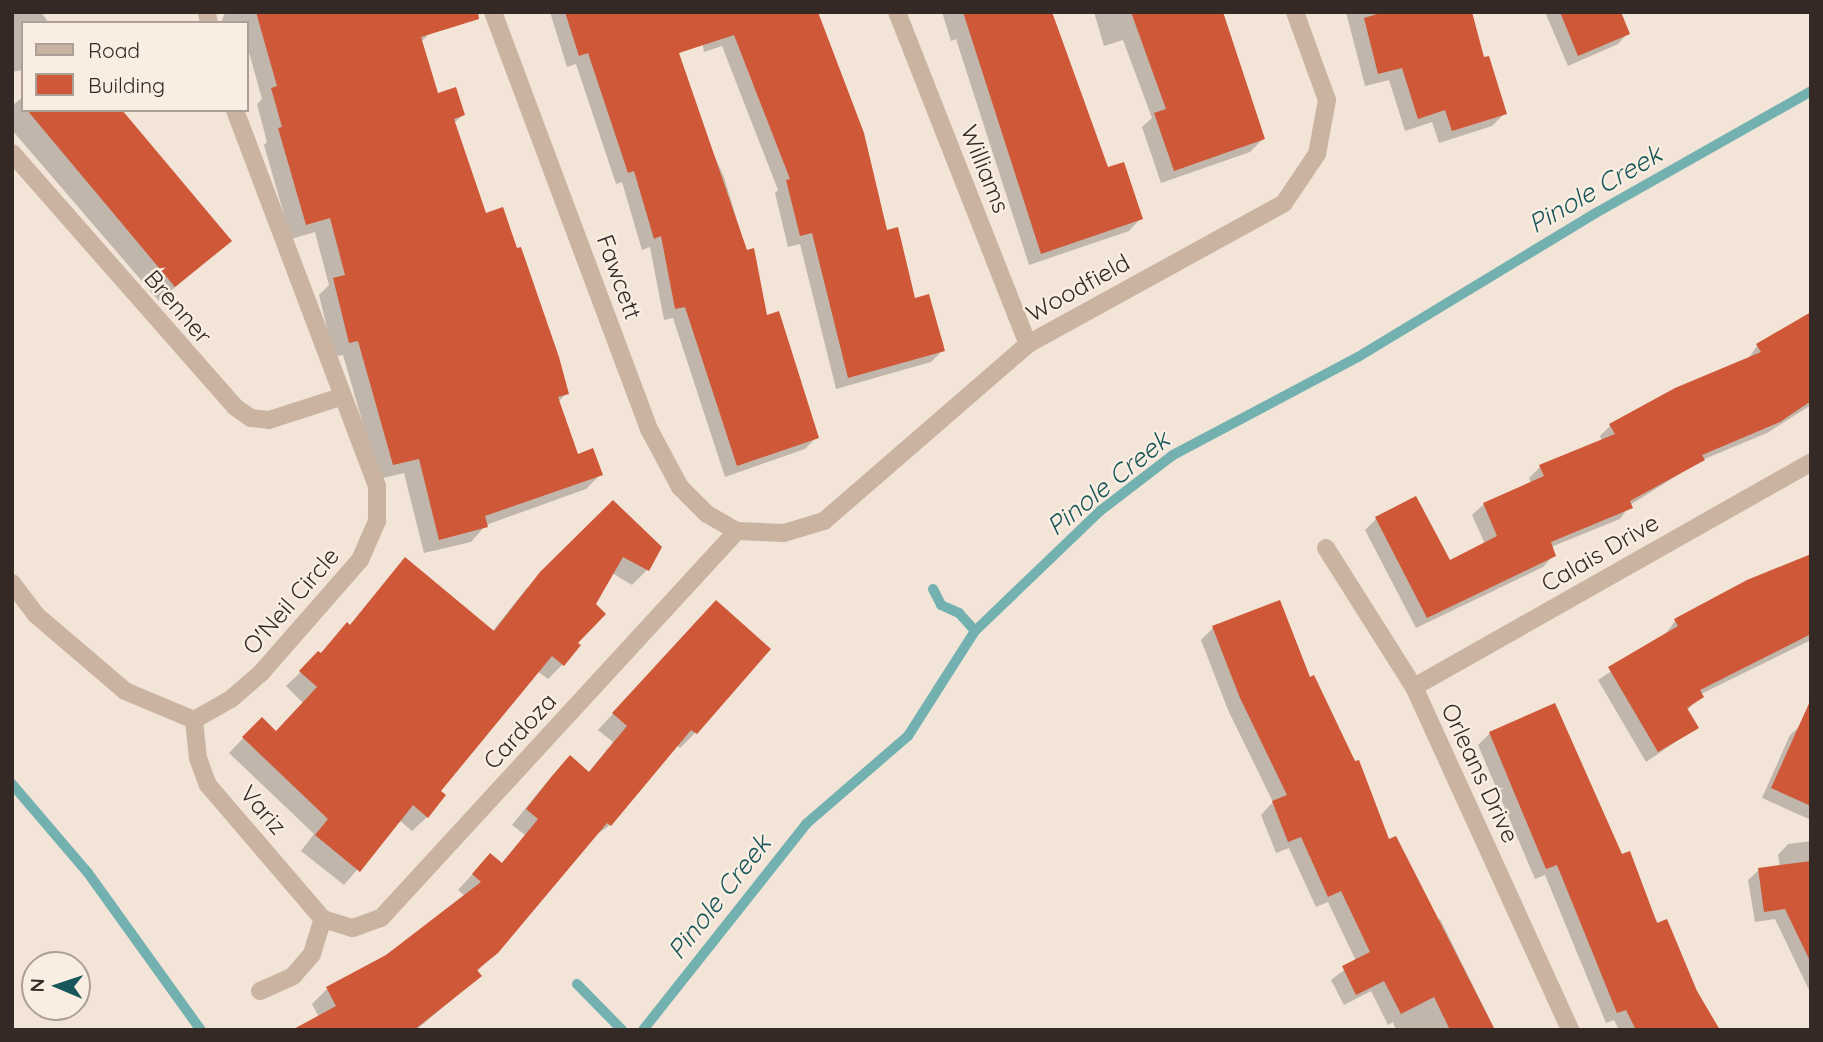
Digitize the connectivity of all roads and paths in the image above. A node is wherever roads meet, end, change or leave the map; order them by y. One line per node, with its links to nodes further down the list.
1 (494, 12): 9 (street, Fawcett)
2 (897, 12): 6 (street, Williams)
3 (1295, 12): 6 (street, Woodfield)
4 (236, 112): 7 (street, O'Neil Circle)
5 (12, 153): 7 (street, Brenner)
6 (1028, 344): 9 (street, Woodfield)
7 (340, 397): 13 (street, O'Neil Circle)
8 (1811, 462): 12 (street, Calais Drive)
9 (737, 531): 14 (street, Cardoza)
10 (1326, 548): 12 (street, Orleans Drive)
11 (12, 583): 13 (street)
12 (1414, 687): 16 (street, Orleans Drive)
13 (194, 720): 14 (street, Variz)
14 (323, 919): 15 (street)
15 (260, 991)
16 (1570, 1030)

